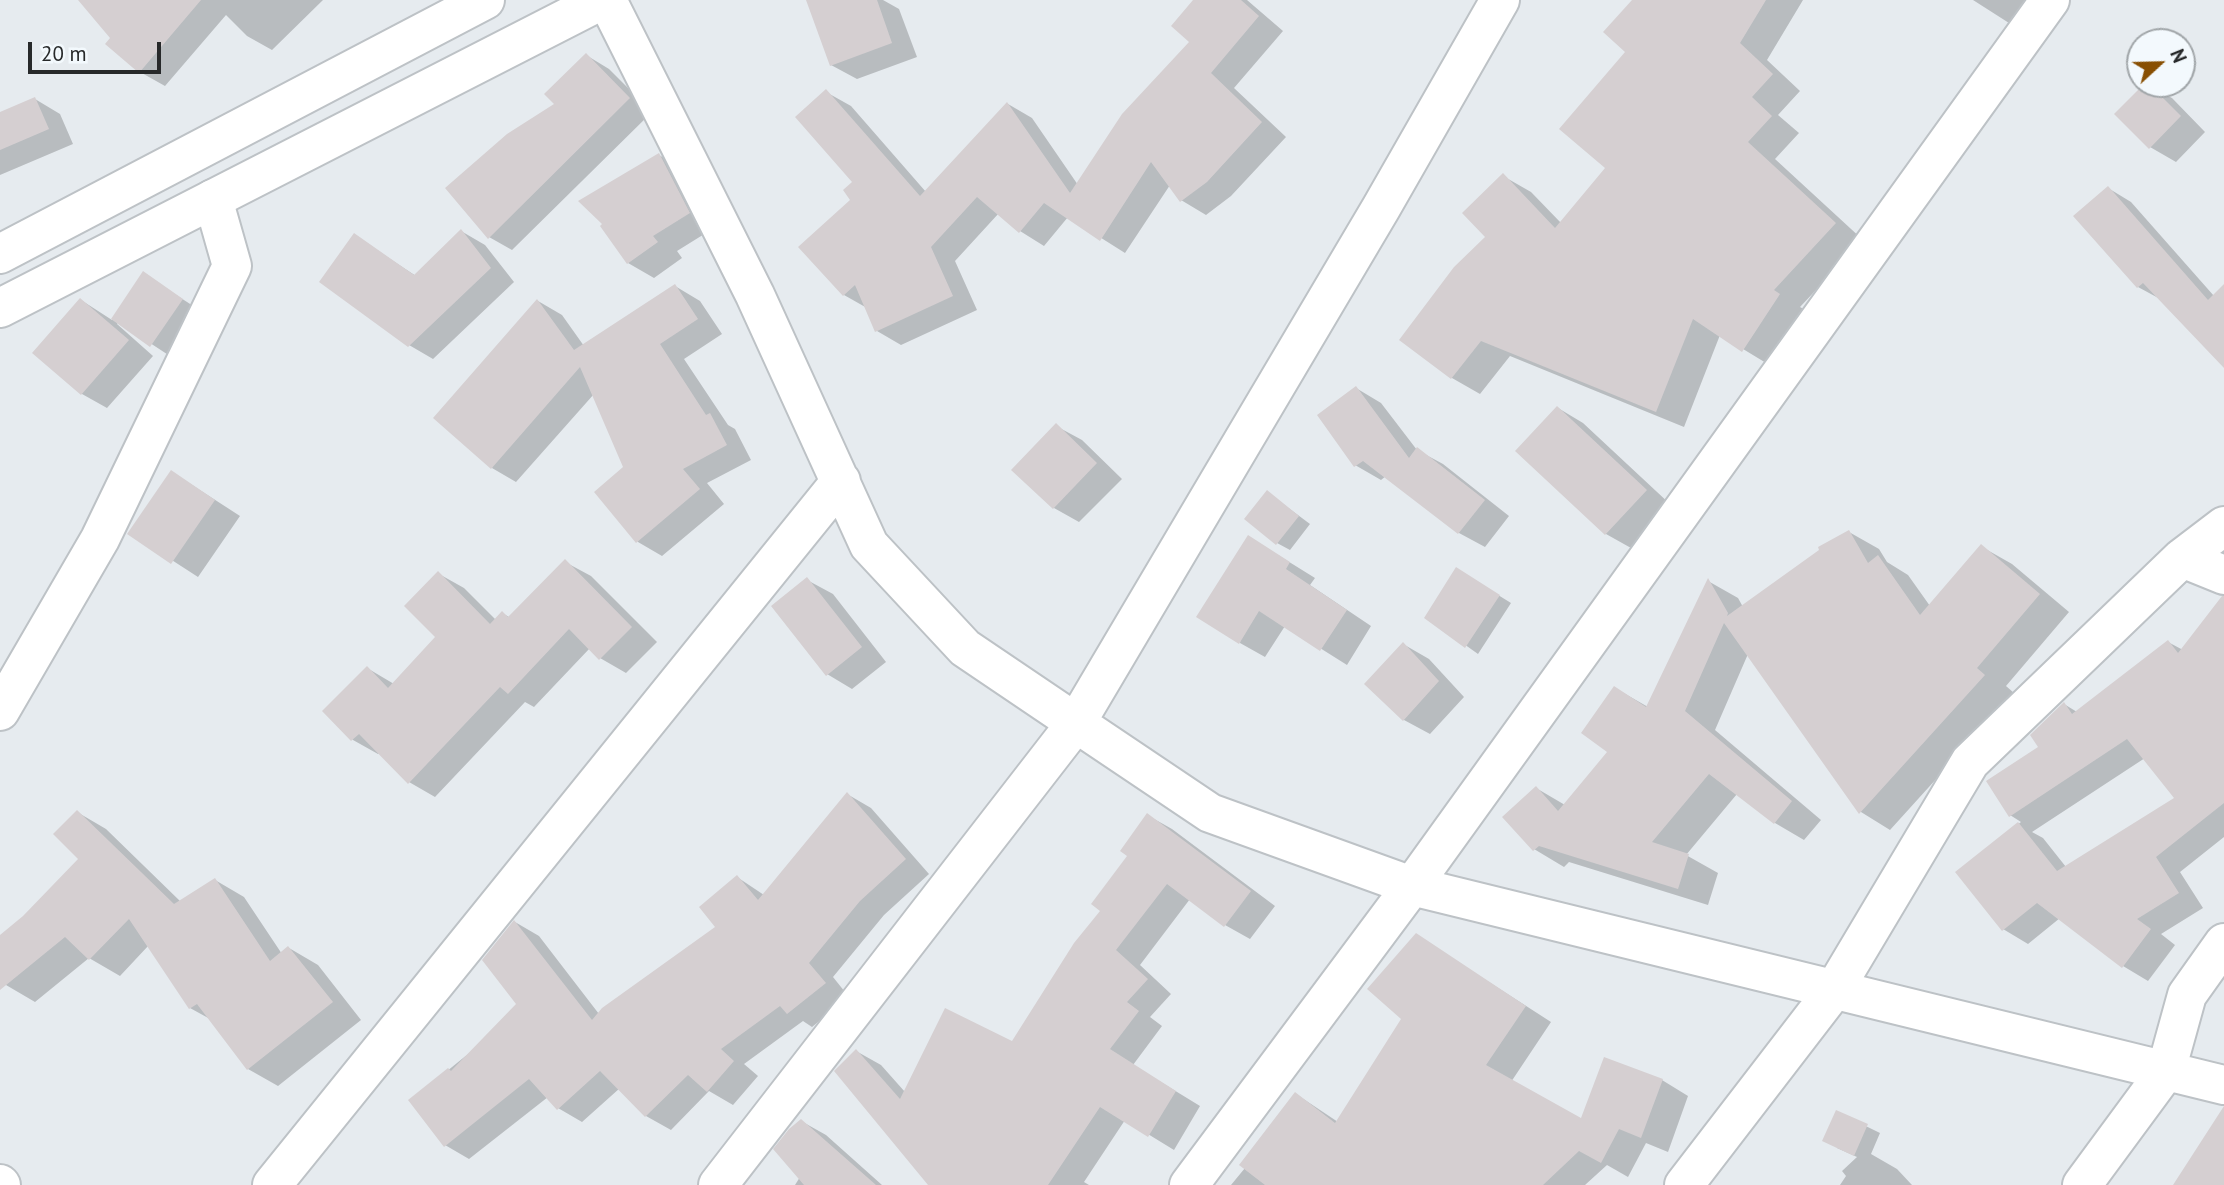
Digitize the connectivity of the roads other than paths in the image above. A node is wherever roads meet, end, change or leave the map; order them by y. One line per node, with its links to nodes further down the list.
1 (485, 0): 6 (street)
2 (604, 0): 5 (street); 8 (street)
3 (1500, 0): 13 (street)
4 (2050, 0): 14 (street)
5 (213, 199): 7 (street); 12 (street)
6 (0, 254)
7 (0, 308)
8 (841, 481): 13 (street); 19 (street)
9 (2224, 526): 10 (street)
10 (2182, 558): 11 (street); 16 (street)
11 (2224, 575)
12 (0, 711)
13 (1076, 723): 14 (street); 20 (street)
14 (1412, 886): 16 (street); 21 (street)
15 (2224, 943): 17 (street)
16 (1834, 990): 17 (street); 22 (street)
17 (2166, 1071): 18 (street); 23 (street)
18 (2224, 1085)
19 (272, 1185)
20 (718, 1185)
21 (1189, 1185)
22 (1684, 1185)
23 (2082, 1185)

